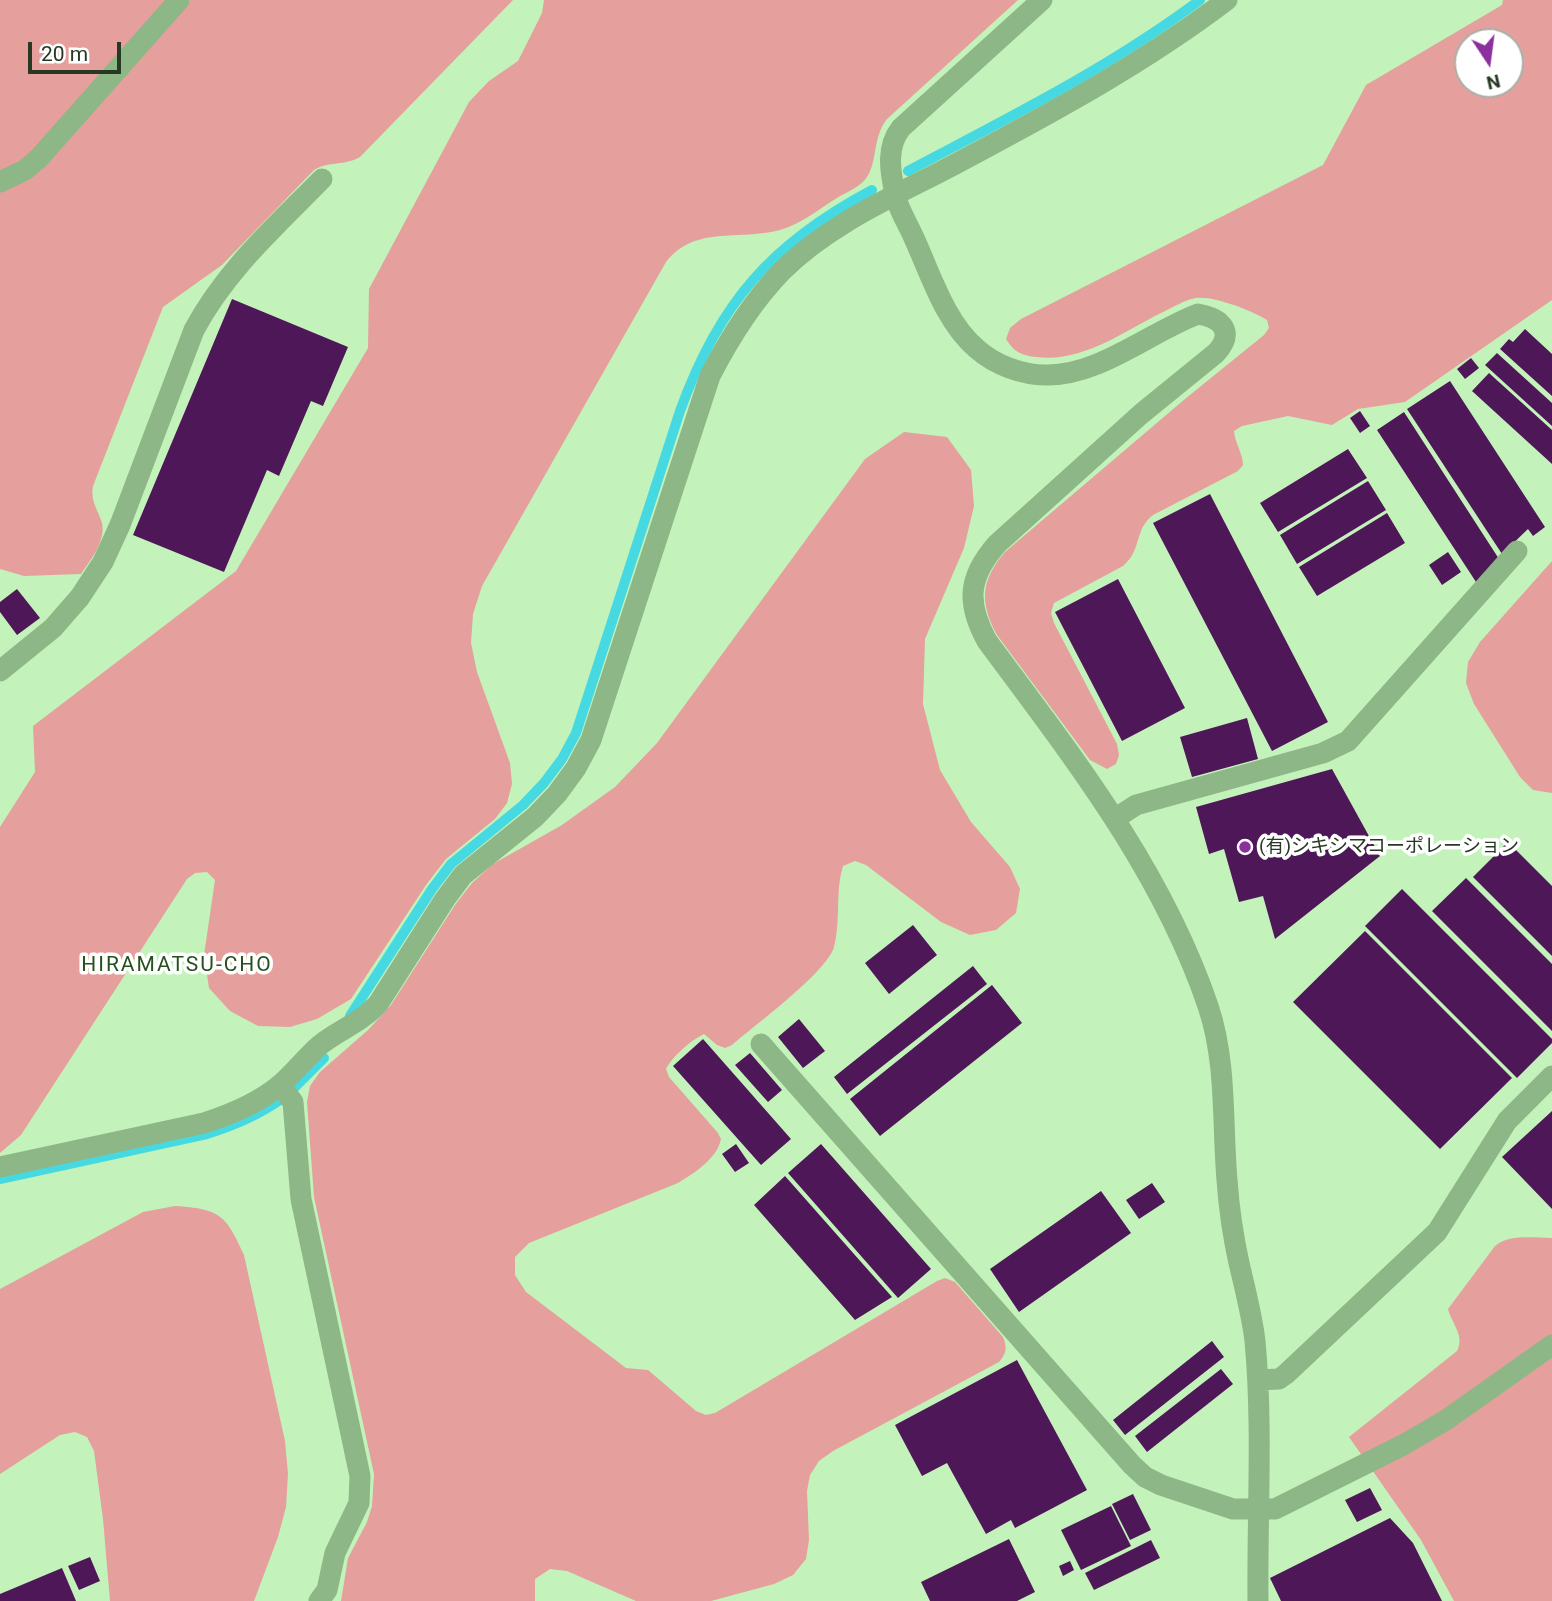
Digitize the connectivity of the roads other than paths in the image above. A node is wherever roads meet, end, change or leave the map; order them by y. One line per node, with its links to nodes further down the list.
1 (179, 0): 5 (street)
2 (1042, 0): 6 (street)
3 (1227, 0): 6 (street)
4 (322, 179): 8 (street)
5 (0, 181)
6 (895, 196): 9 (street); 12 (street)
7 (1517, 551): 9 (street)
8 (0, 671)
9 (1116, 818): 15 (street)
10 (761, 1044): 16 (street)
11 (1552, 1076): 15 (street)
12 (280, 1085): 13 (street); 17 (street)
13 (0, 1167)
14 (1552, 1345): 16 (street)
15 (1258, 1380): 16 (street)
16 (1257, 1509): 18 (street)
17 (319, 1601)
18 (1258, 1601)

